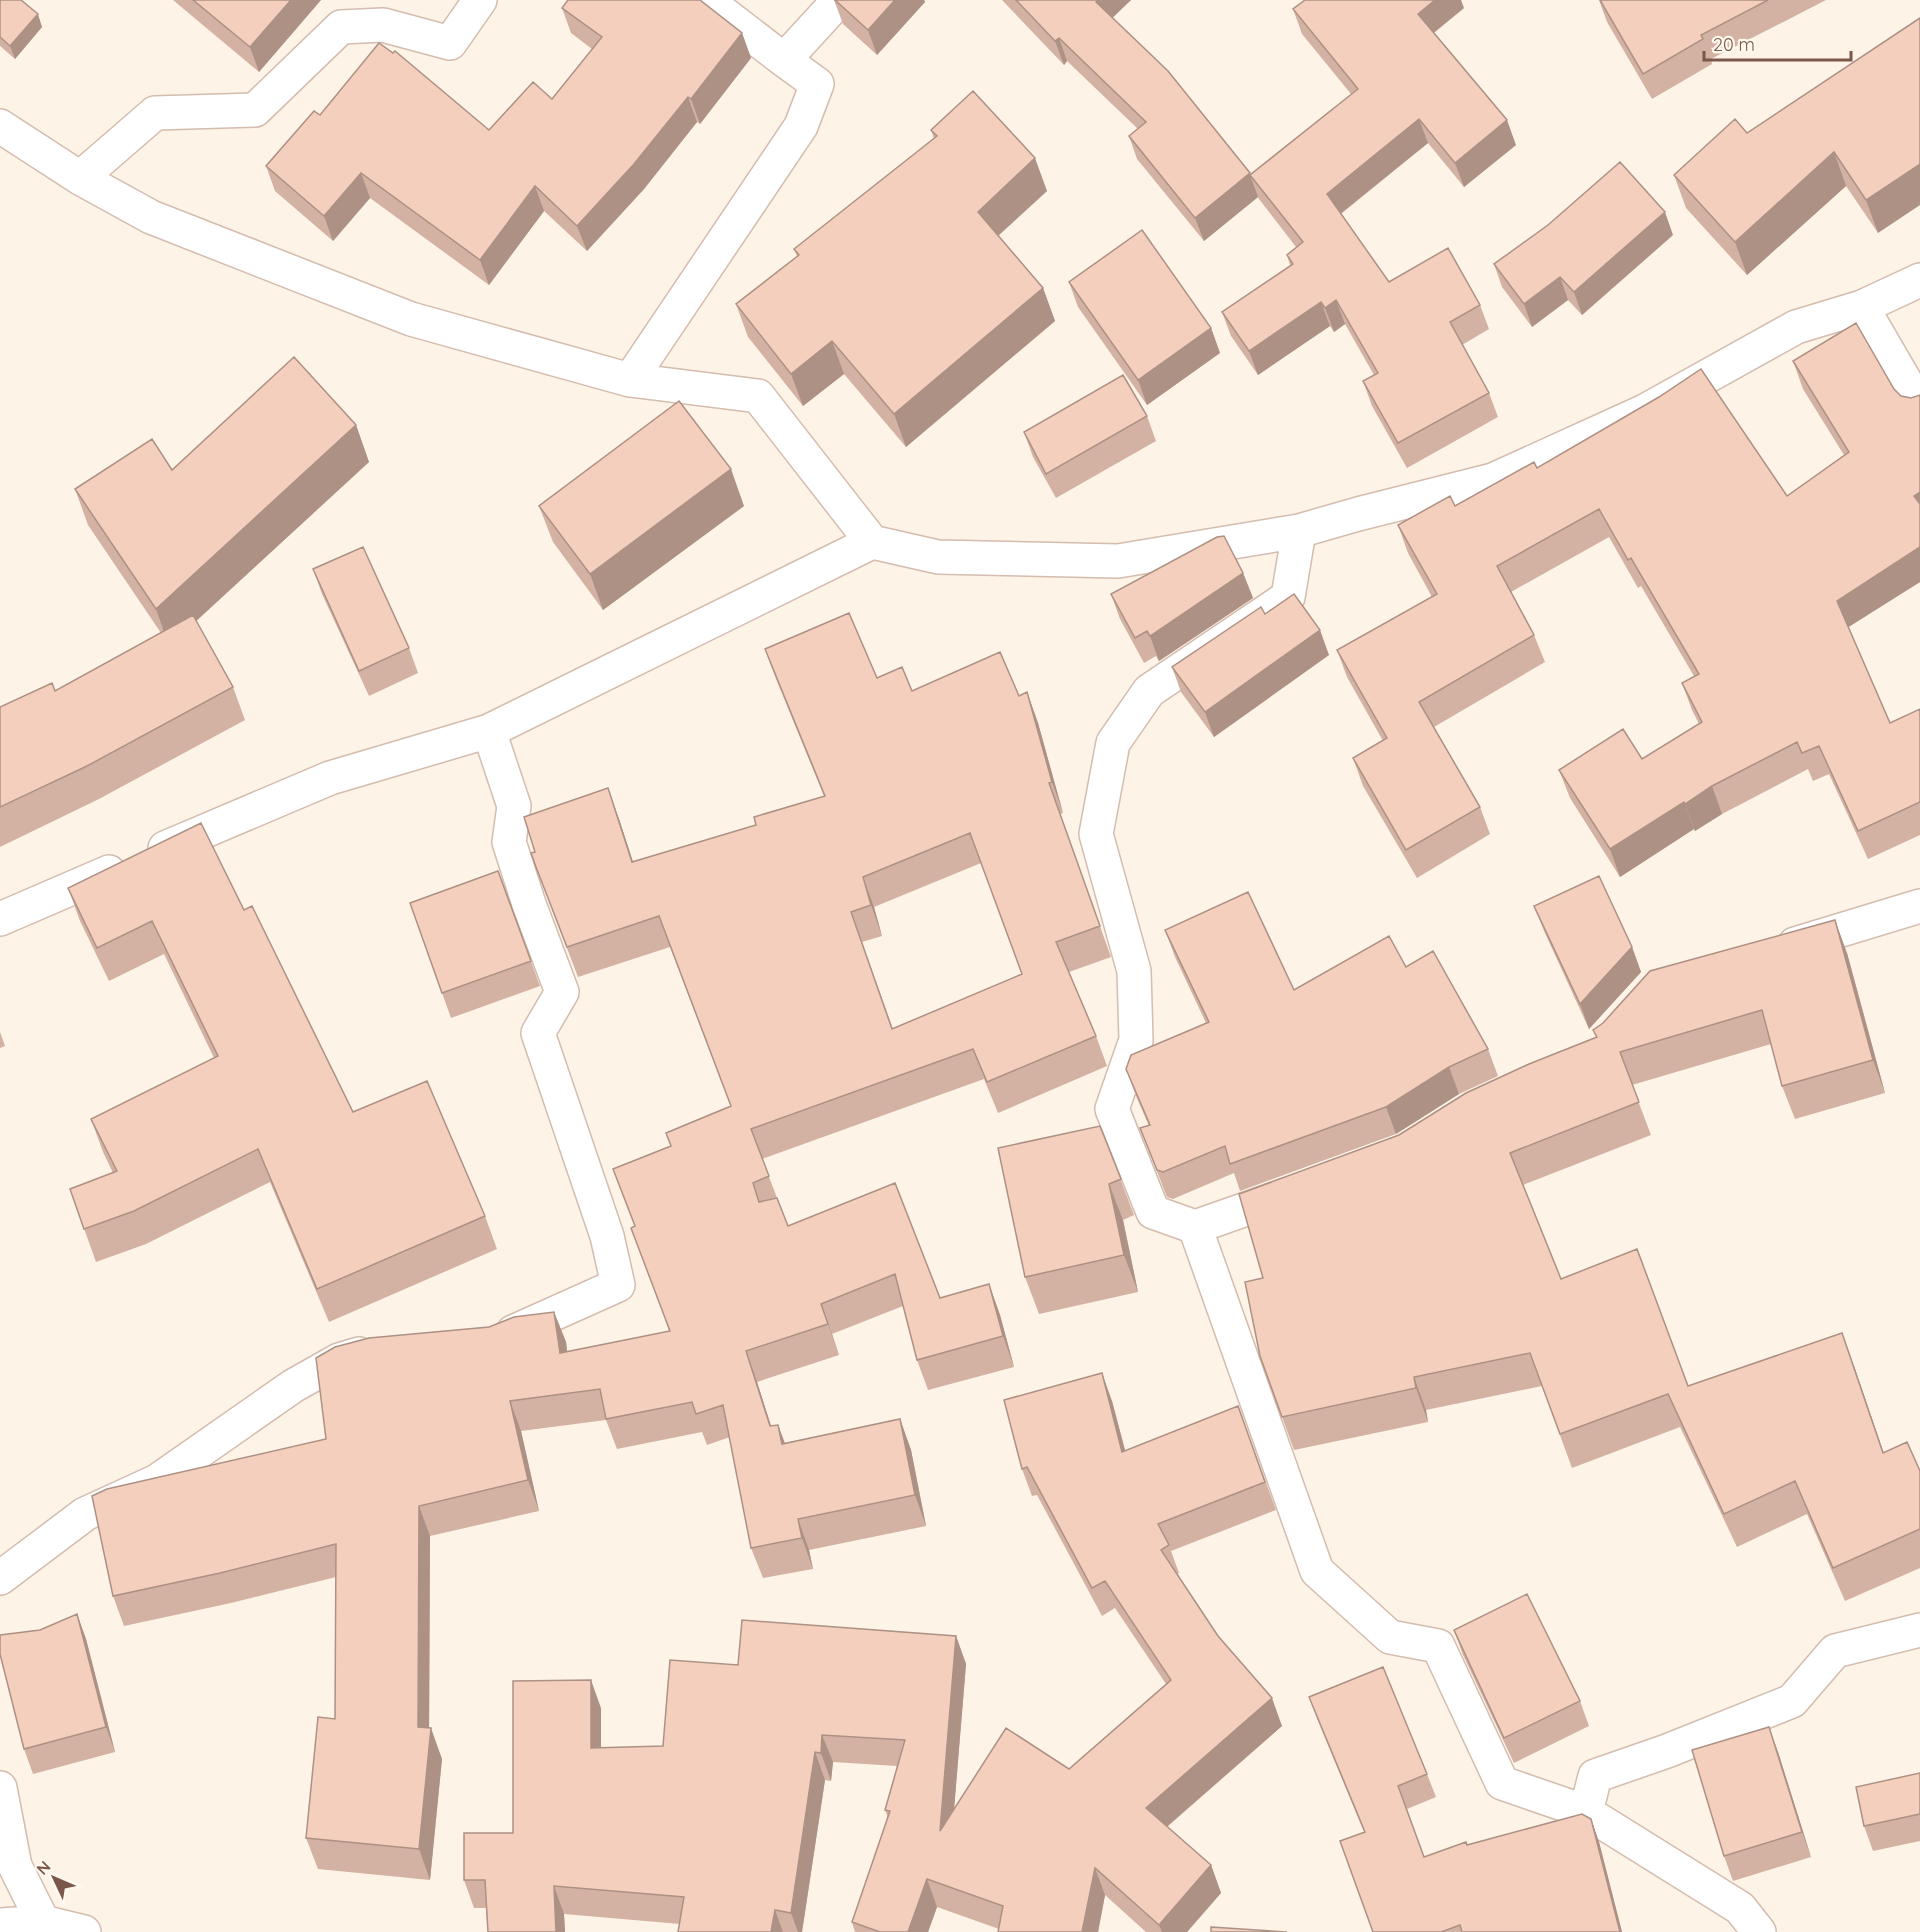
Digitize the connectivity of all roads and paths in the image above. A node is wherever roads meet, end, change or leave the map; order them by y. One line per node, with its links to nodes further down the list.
1 (480, 0): 6 (street)
2 (706, 0): 4 (street)
3 (839, 0): 4 (street)
4 (784, 60): 9 (street)
5 (0, 126): 6 (street)
6 (80, 178): 9 (street)
7 (1920, 280): 8 (street)
8 (1862, 306): 10 (street); 11 (street)
9 (630, 380): 12 (street)
10 (1920, 407)
11 (1299, 531): 12 (street); 18 (street)
12 (872, 542): 13 (street)
13 (489, 731): 15 (street); 19 (street)
14 (1920, 906): 16 (street)
15 (0, 919)
16 (1764, 953)
17 (1310, 1186): 18 (street)
18 (1195, 1227): 24 (street)
19 (487, 1340)
20 (388, 1349): 21 (street)
21 (0, 1578)
22 (1920, 1630): 24 (street)
23 (0, 1788): 25 (street)
24 (1586, 1812): 28 (street)
25 (43, 1922): 26 (street); 27 (street)
26 (0, 1925)
27 (84, 1932)
28 (1759, 1932)

